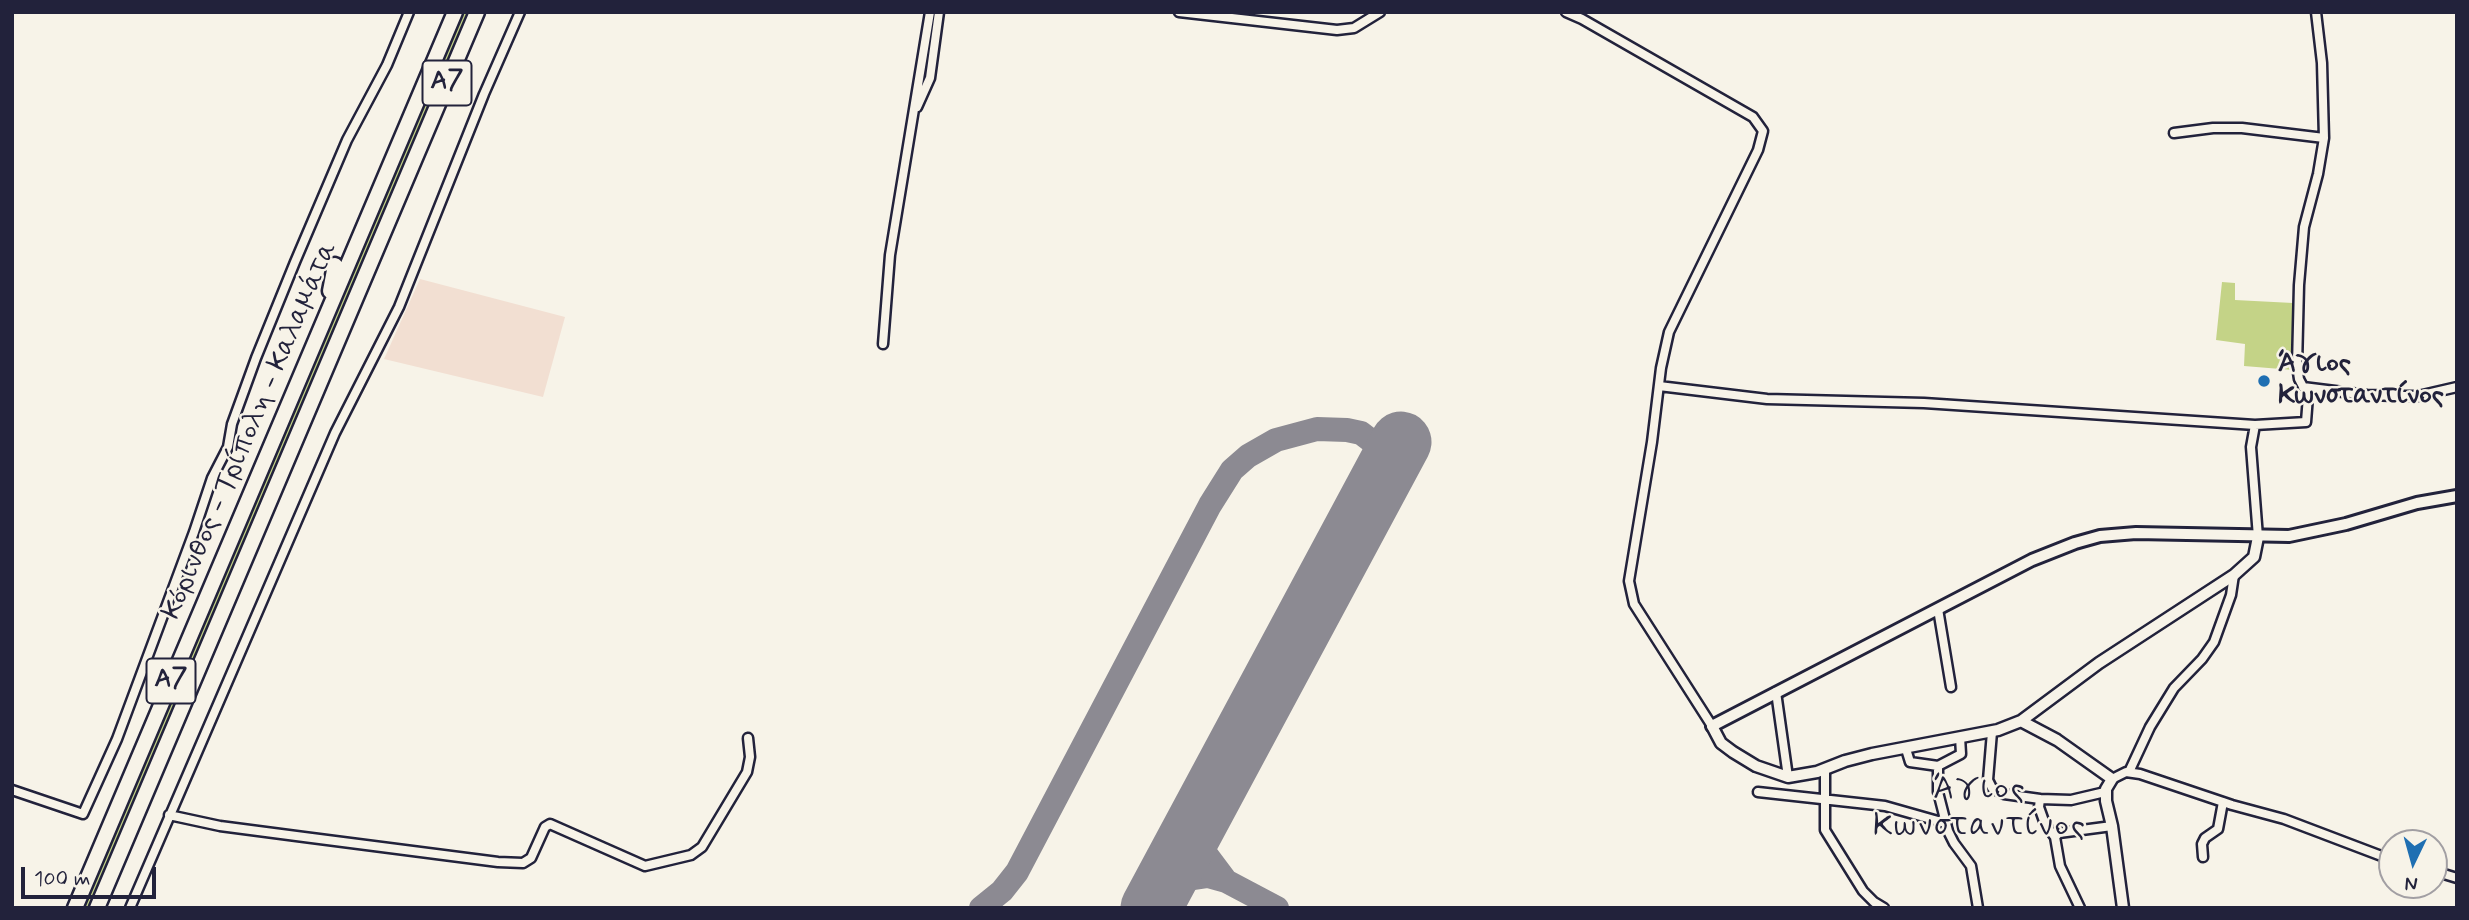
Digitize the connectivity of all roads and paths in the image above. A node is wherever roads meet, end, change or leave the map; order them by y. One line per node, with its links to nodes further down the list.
1 (409, 12): 44 (street)
2 (455, 12): 11 (highway, Κόρινθος - Τρίπολη - Καλαμάτα / Α7)
3 (477, 12): 16 (highway, Κόρινθος - Τρίπολη - Καλαμάτα / Α7)
4 (520, 12): 50 (street)
5 (930, 12): 12 (street)
6 (939, 12): 12 (street)
7 (1179, 12): 8 (street)
8 (1380, 12)
9 (1566, 12): 23 (street)
10 (2316, 12): 14 (street)
11 (425, 82): 15 (highway); 20 (highway, Κόρινθος - Τρίπολη - Καλαμάτα / Α7)
12 (915, 110): 22 (street)
13 (2174, 133): 14 (street)
14 (2324, 138): 24 (street)
15 (389, 144)
16 (417, 153): 17 (highway); 21 (highway, Κόρινθος - Τρίπολη - Καλαμάτα / Α7)
17 (416, 172)
18 (335, 265): 20 (highway)
19 (362, 312): 21 (highway)
20 (320, 329): 56 (highway, Κόρινθος - Τρίπολη - Καλαμάτα / Α7)
21 (342, 330): 57 (highway, Κόρινθος - Τρίπολη - Καλαμάτα / Α7)
22 (883, 344)
23 (1659, 386): 26 (street); 34 (street)
24 (2303, 387): 25 (street); 26 (street)
25 (2457, 387)
26 (2255, 425): 28 (street)
27 (2457, 496): 28 (main road)
28 (2258, 537): 29 (street); 30 (main road)
29 (2234, 575): 33 (street); 41 (street)
30 (1938, 609): 31 (street); 32 (main road)
31 (1951, 687)
32 (1776, 692): 34 (main road); 42 (street)
33 (2021, 721): 35 (street); 43 (street)
34 (1712, 726): 42 (street)
35 (1992, 732): 36 (street); 48 (street)
36 (1960, 737): 38 (street); 39 (street)
37 (748, 738): 50 (street)
38 (1906, 749): 39 (street); 40 (street)
39 (1938, 766): 51 (street)
40 (1825, 769): 42 (street); 47 (street)
41 (2129, 772): 43 (street); 49 (street)
42 (1788, 777)
43 (2112, 779): 46 (street)
44 (12, 790)
45 (1758, 792): 47 (street)
46 (2105, 792): 48 (street); 52 (street)
47 (1825, 799): 51 (street); 59 (street)
48 (2040, 799): 53 (street)
49 (2223, 802): 54 (street); 55 (street)
50 (169, 815): 58 (street)
51 (1945, 823): 60 (street)
52 (2112, 826): 53 (street); 62 (street)
53 (2055, 837): 61 (street)
54 (2378, 854)
55 (2203, 858)
56 (75, 908)
57 (97, 908)
58 (130, 908)
59 (1884, 908)
60 (1978, 908)
61 (2080, 908)
62 (2123, 908)

